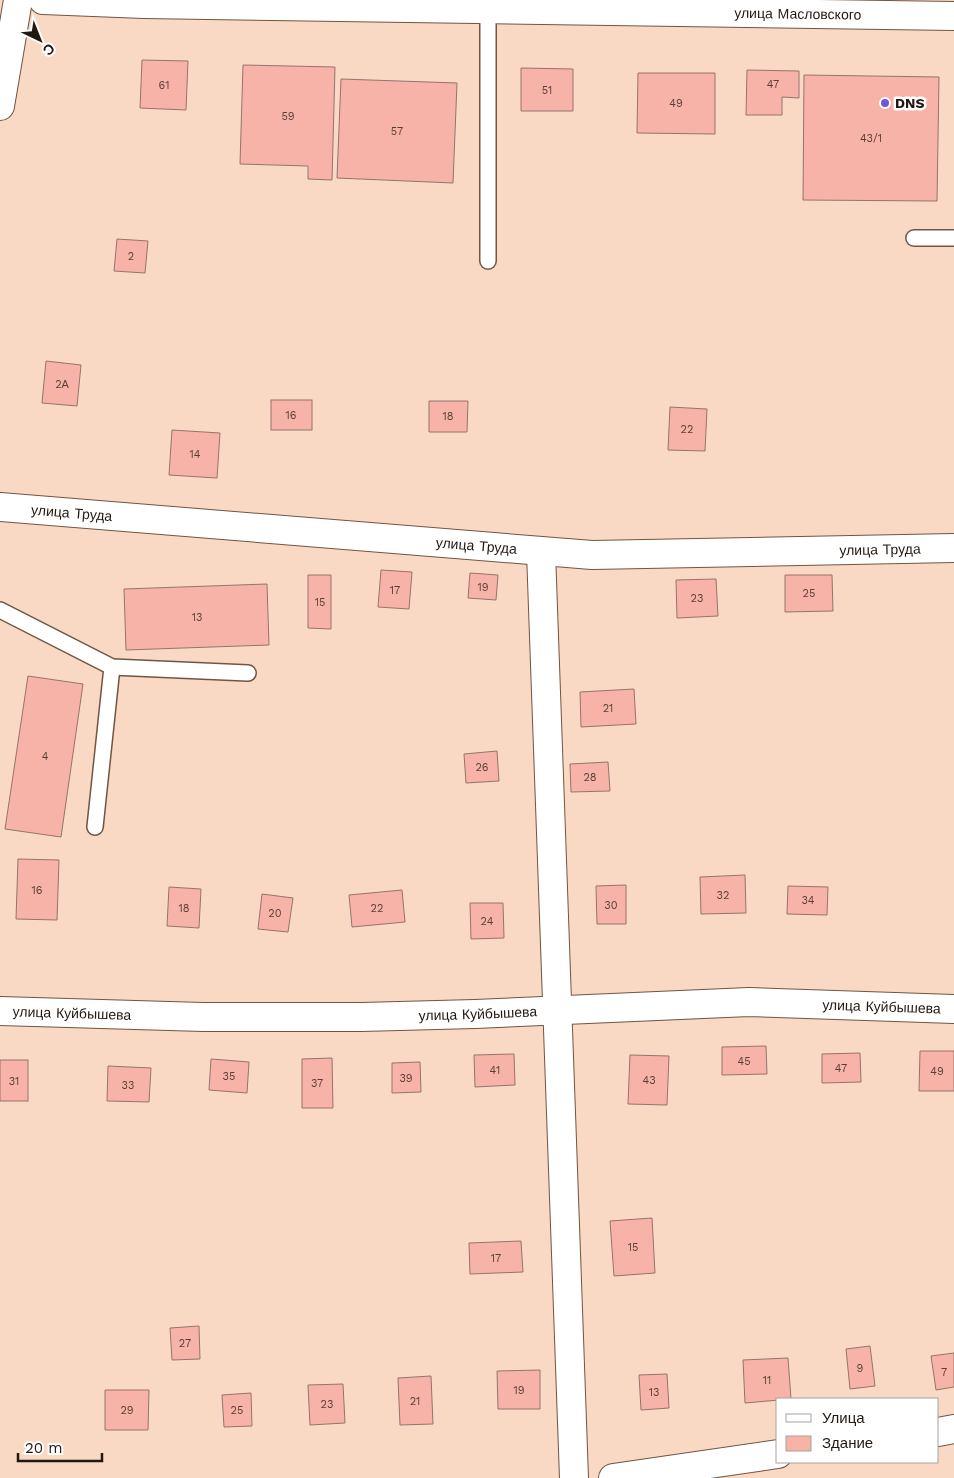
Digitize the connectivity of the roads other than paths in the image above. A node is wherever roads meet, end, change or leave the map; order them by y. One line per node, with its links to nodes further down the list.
1 (18, 0): 7 (street)
2 (43, 0): 3 (street, улица Масловского)
3 (146, 2): 5 (street, улица Масловского)
4 (738, 6): 5 (street, улица Масловского); 6 (street, улица Масловского)
5 (488, 9): 10 (lane)
6 (954, 16)
7 (0, 106)
8 (914, 238): 9 (lane)
9 (954, 238)
10 (488, 262)
11 (0, 507): 13 (street, улица Труда)
12 (954, 548): 13 (street, улица Труда)
13 (541, 552): 18 (street)
14 (0, 610): 15 (lane)
15 (112, 667): 16 (lane); 17 (lane)
16 (248, 673)
17 (95, 827)
18 (557, 1010): 19 (street, улица Куйбышева); 20 (street, улица Куйбышева); 24 (street)
19 (954, 1010)
20 (0, 1011)
21 (954, 1429): 22 (street)
22 (939, 1432)
23 (776, 1454): 25 (street)
24 (574, 1478)
25 (613, 1478)

